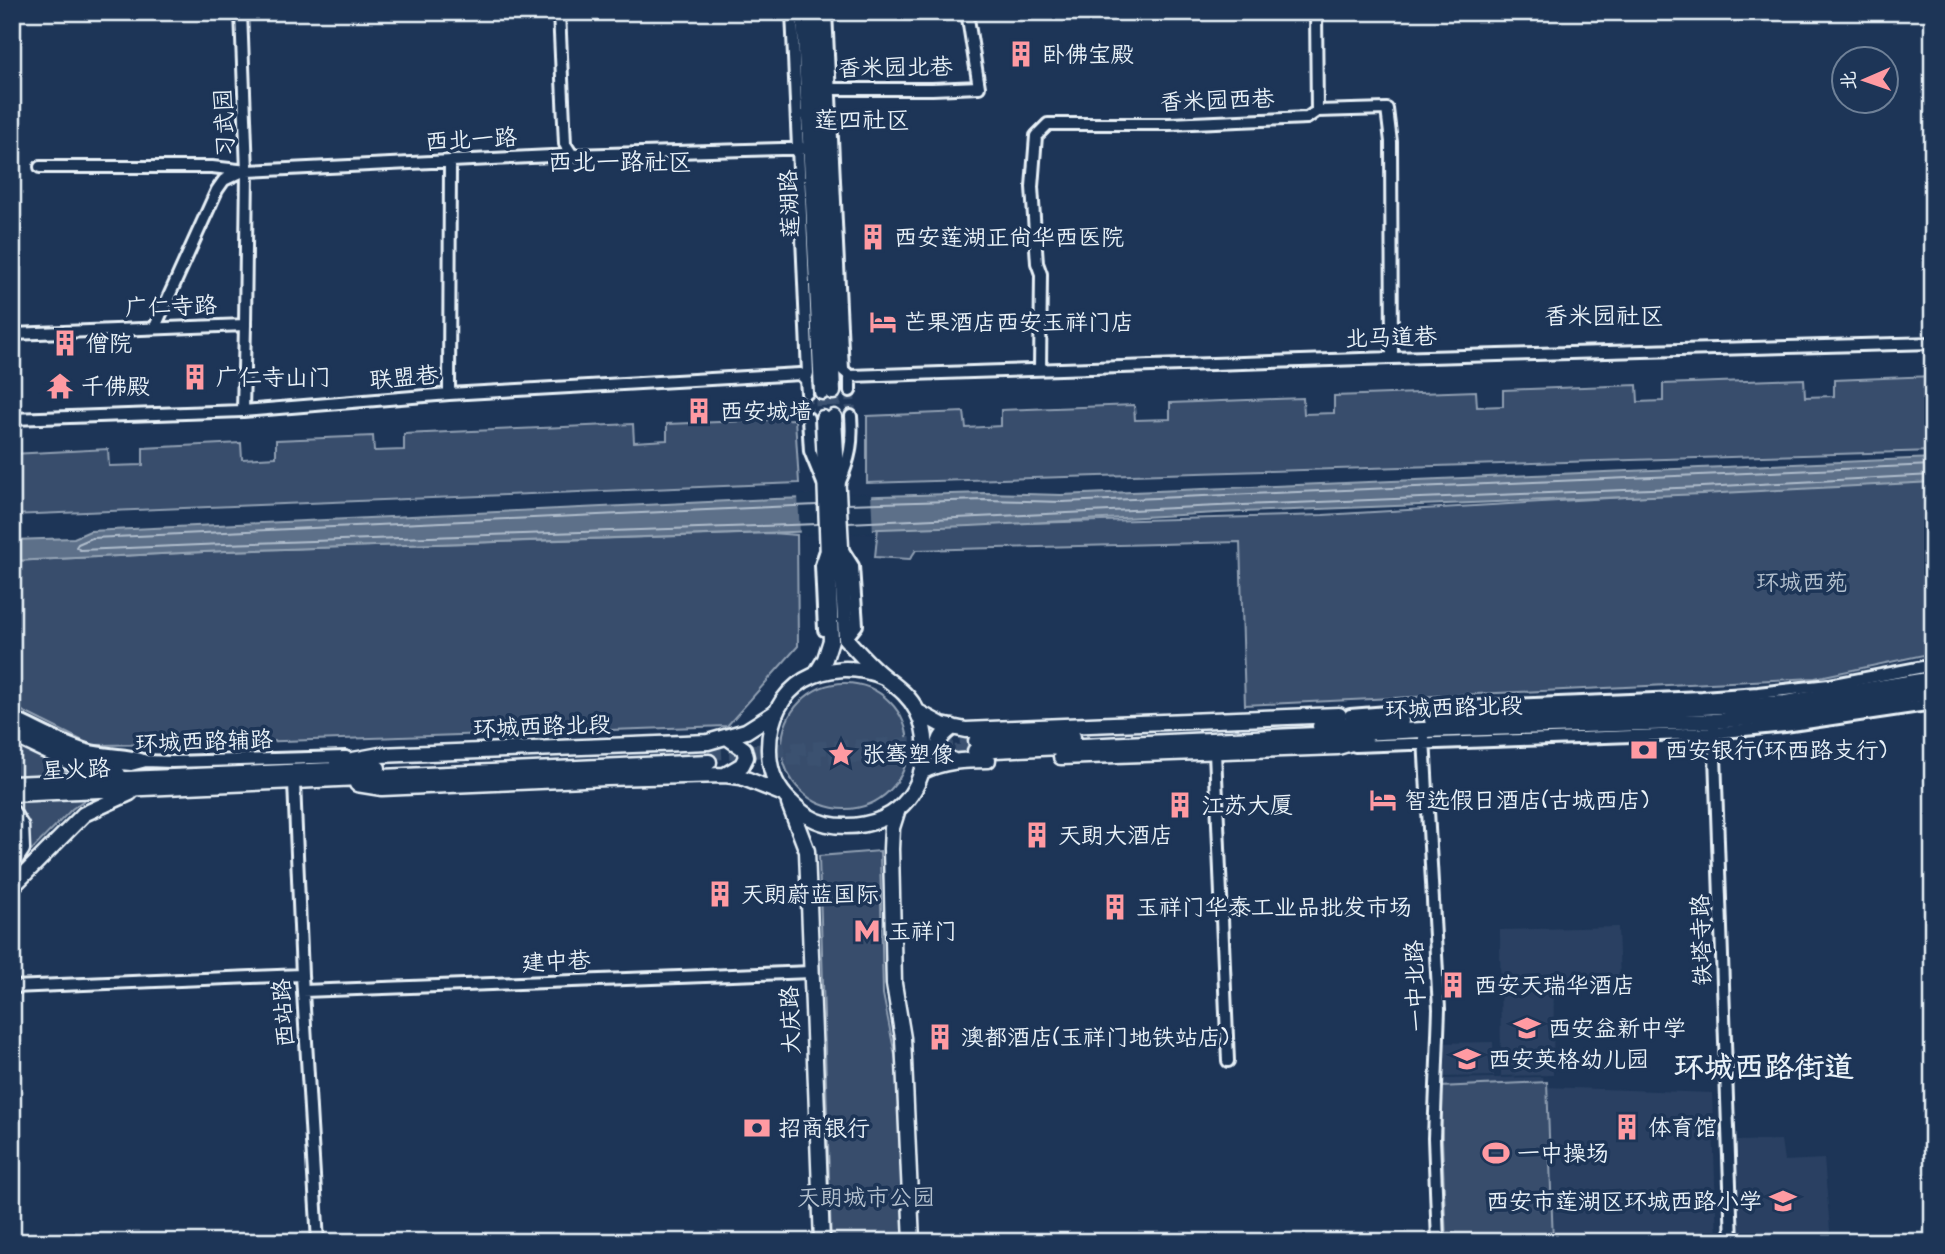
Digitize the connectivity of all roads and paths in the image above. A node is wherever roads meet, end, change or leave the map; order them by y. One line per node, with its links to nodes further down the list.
1 (241, 12): 15 (street, 习武园)
2 (559, 12): 12 (street)
3 (792, 12): 11 (street)
4 (804, 12): 11 (main road, 莲湖路)
5 (817, 12): 9 (main road, 莲湖路)
6 (826, 12): 9 (street)
7 (967, 12): 9 (street, 香米园北巷)
8 (1316, 12): 10 (street)
9 (825, 89): 11 (main road, 莲湖路); 22 (street)
10 (1317, 111): 20 (street, 香米园西巷); 21 (street, 香米园西巷)
11 (810, 148): 12 (street, 西北一路); 23 (street); 25 (main road, 莲湖路)
12 (572, 155): 13 (street, 西北一路)
13 (450, 161): 15 (street, 西北一路); 26 (street)
14 (40, 167): 15 (street, 西北一路)
15 (247, 171): 16 (street); 17 (street, 习武园)
16 (245, 325): 17 (street, 广仁寺路); 27 (street, 广仁寺路)
17 (155, 327): 18 (street, 广仁寺路)
18 (12, 334)
19 (1933, 343): 20 (street, 北马道巷)
20 (1392, 358): 21 (street, 北马道巷)
21 (1040, 370): 22 (street, 北马道巷)
22 (850, 376): 24 (street)
23 (803, 377): 25 (street); 26 (street, 联盟巷)
24 (850, 391)
25 (821, 393)
26 (449, 394): 27 (street, 联盟巷)
27 (243, 411): 30 (street, 联盟巷)
28 (851, 416): 31 (street)
29 (822, 417): 31 (main road)
30 (12, 419)
31 (832, 487): 32 (main road)
32 (834, 547): 33 (main road); 33 (street)
33 (838, 633): 35 (main road); 36 (main road)
34 (1933, 665): 42 (street)
35 (816, 674): 36 (main road); 40 (main road)
36 (884, 677): 41 (main road)
37 (1933, 679): 46 (main road, 环城西路北段)
38 (1933, 692): 47 (main road, 环城西路北段)
39 (1933, 704): 47 (street)
40 (776, 712): 49 (main road, 环城西路北段); 67 (main road)
41 (918, 712): 45 (main road); 59 (main road)
42 (1350, 715): 45 (main road); 46 (main road)
43 (12, 717): 55 (street)
44 (12, 726): 55 (street, 环城西路辅路)
45 (953, 727): 57 (main road)
46 (1390, 727): 50 (main road, 环城西路北段); 51 (main road, 环城西路北段); 52 (main road)
47 (1714, 727): 50 (main road, 环城西路北段); 81 (street, 铁塔寺路)
48 (12, 735): 64 (main road)
49 (727, 737): 54 (main road, 环城西路北段); 60 (main road)
50 (1424, 737): 52 (street); 80 (street, 一中北路)
51 (976, 746)
52 (1338, 747): 53 (main road)
53 (1215, 752): 57 (main road); 76 (street)
54 (362, 757): 56 (street, 环城西路辅路); 58 (main road, 环城西路北段)
55 (146, 761): 56 (street, 环城西路辅路)
56 (198, 761): 61 (street)
57 (954, 761): 59 (main road)
58 (306, 771): 61 (main road, 环城西路北段); 62 (main road, 环城西路北段)
59 (921, 772): 68 (main road)
60 (725, 775): 62 (main road, 环城西路北段); 67 (main road, 环城西路北段)
61 (173, 777): 64 (main road, 环城西路北段)
62 (335, 780): 63 (main road, 环城西路北段)
63 (295, 782): 64 (main road, 环城西路北段); 73 (street, 西站路)
64 (141, 783): 65 (main road, 星火路); 66 (main road, 星火路); 71 (main road)
65 (12, 784)
66 (12, 794)
67 (784, 796): 68 (main road); 72 (main road, 大庆路)
68 (898, 809): 79 (main road)
69 (12, 812): 70 (main road)
70 (12, 864)
71 (13, 887)
72 (811, 972): 75 (street, 建中巷); 78 (main road, 大庆路)
73 (302, 975): 74 (street); 75 (street, 西站路)
74 (12, 987)
75 (303, 991): 77 (street, 西站路)
76 (1228, 1062)
77 (318, 1242)
78 (822, 1242)
79 (912, 1242)
80 (1438, 1242)
81 (1732, 1242)

